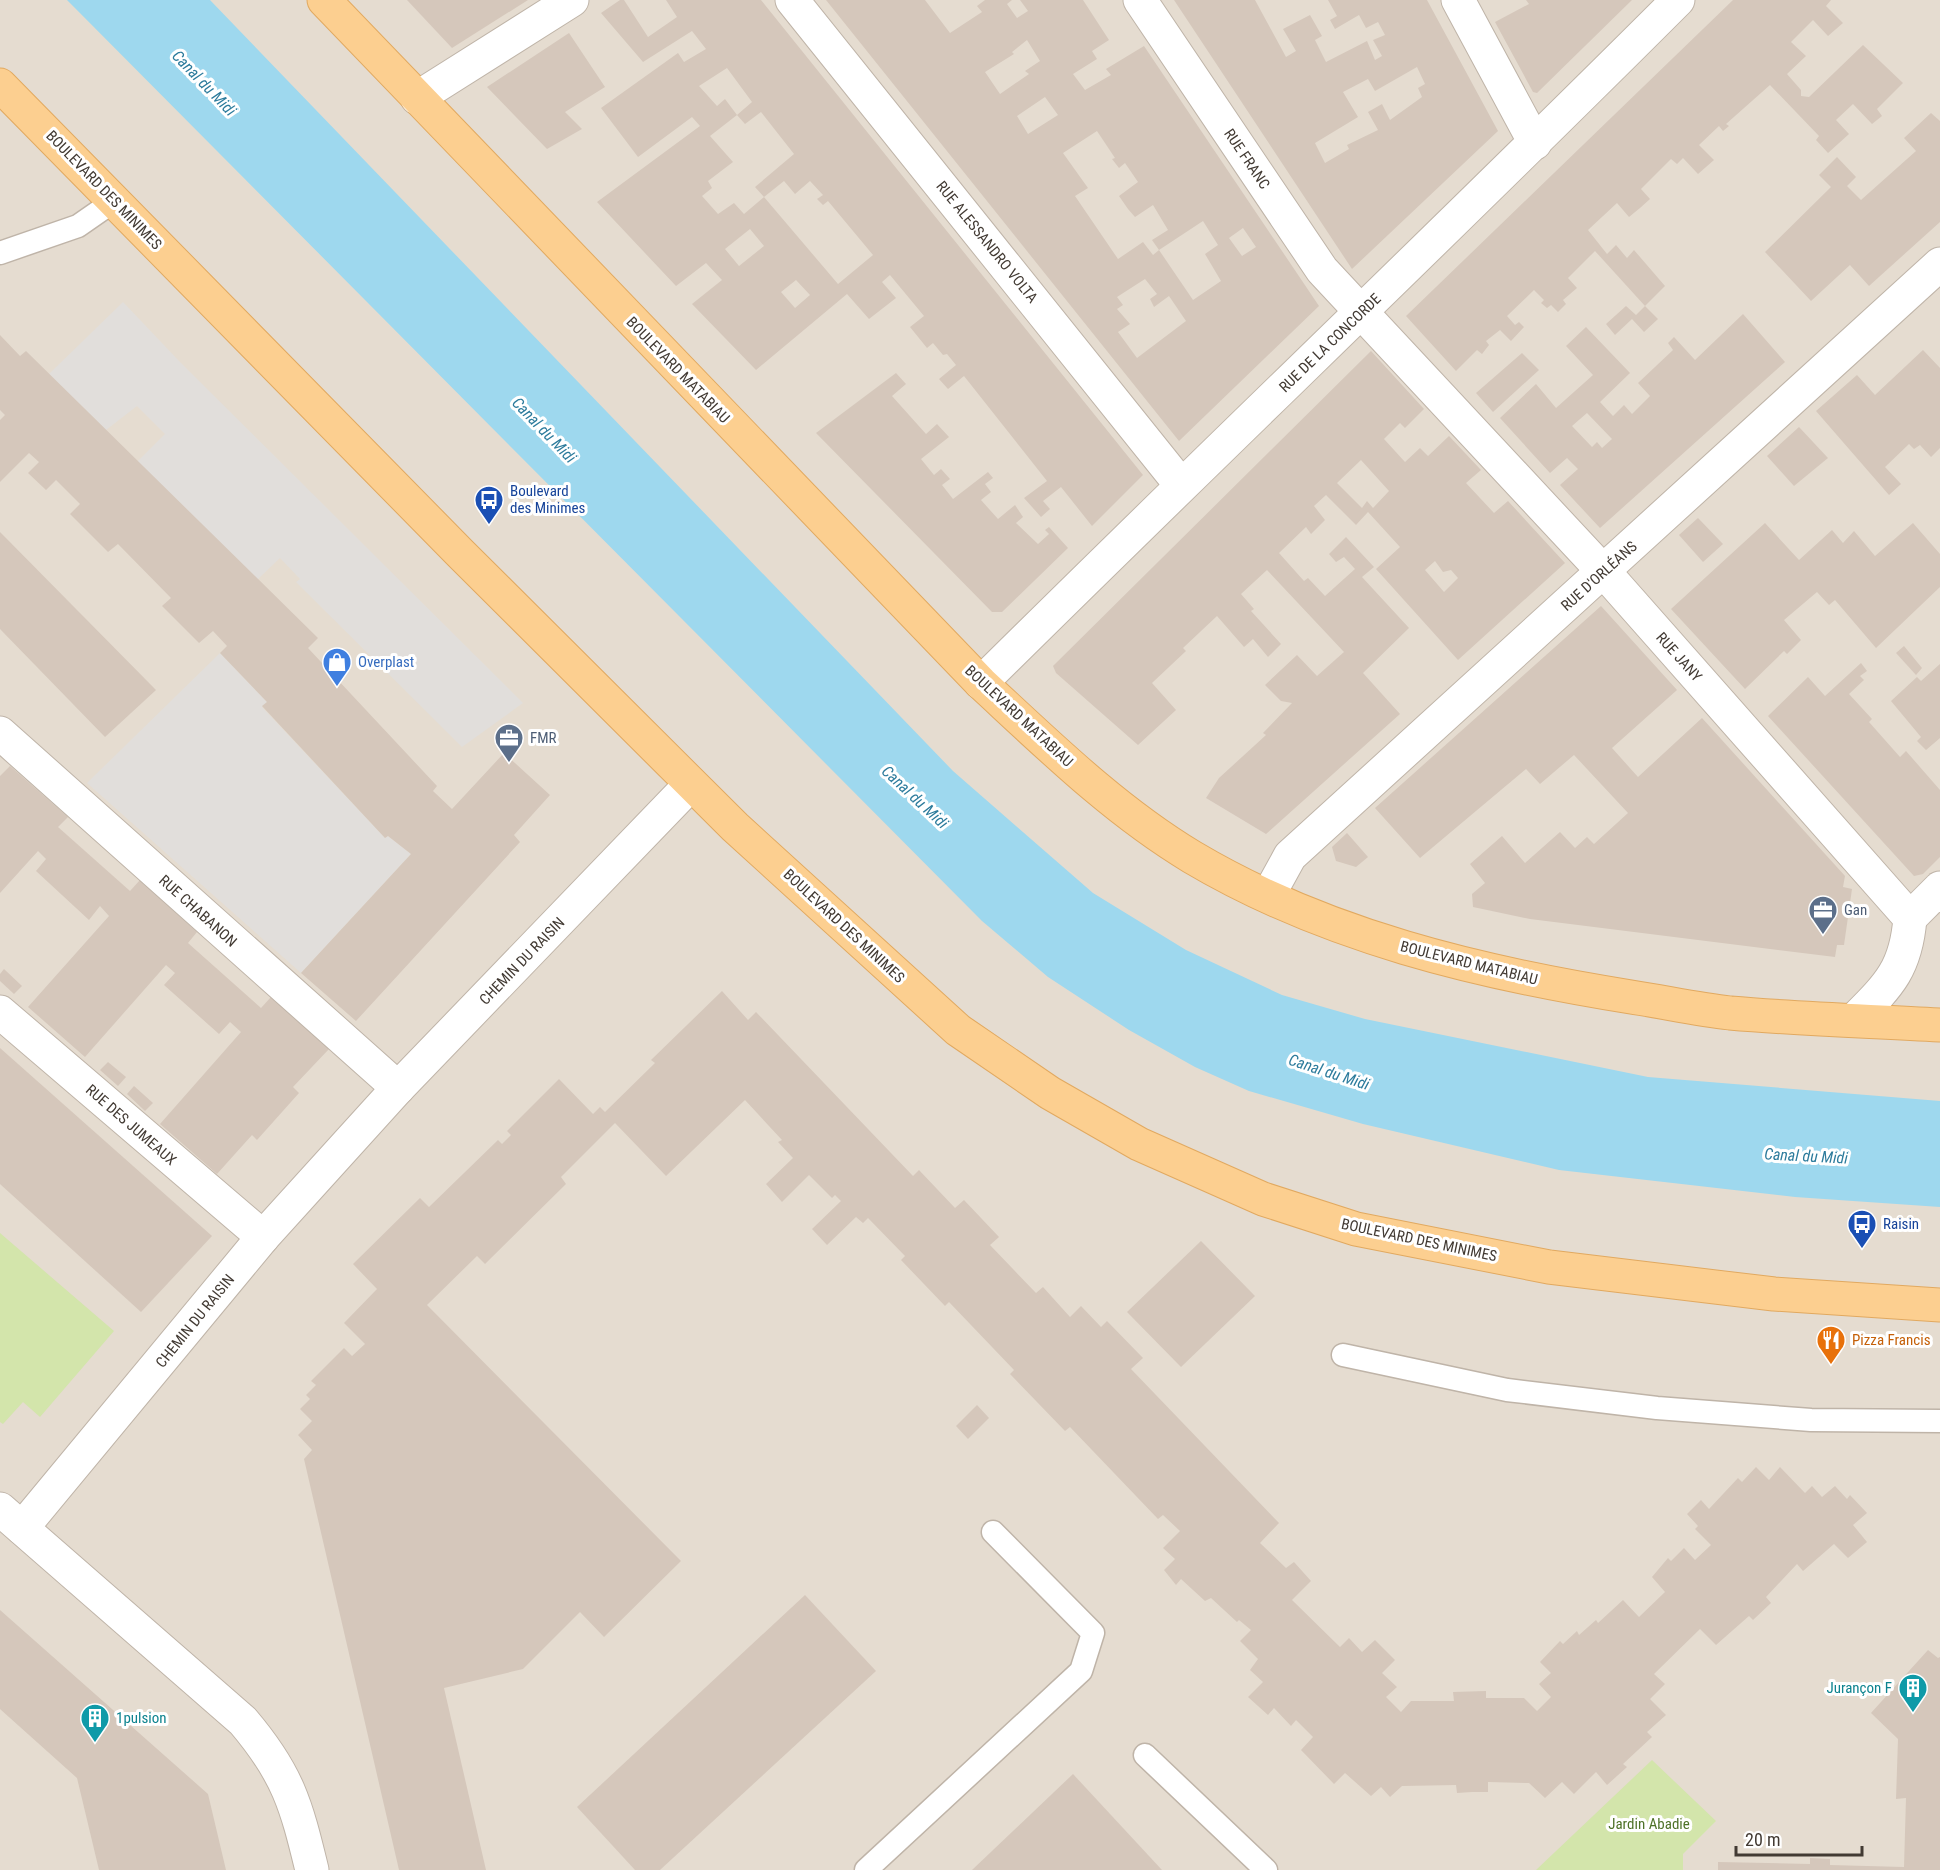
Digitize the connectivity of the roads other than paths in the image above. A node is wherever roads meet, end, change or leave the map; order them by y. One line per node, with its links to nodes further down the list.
1 (324, 0): 8 (main road, BOULEVARD MATABIAU)
2 (572, 0): 8 (street)
3 (792, 0): 14 (street, RUE ALESSANDRO VOLTA)
4 (1140, 0): 13 (street, RUE FRANC)
5 (1458, 0): 9 (street)
6 (1678, 0): 9 (street, RUE DE LA CONCORDE)
7 (0, 85): 10 (main road, BOULEVARD DES MINIMES)
8 (417, 98): 16 (main road, BOULEVARD MATABIAU)
9 (1535, 143): 13 (street, RUE DE LA CONCORDE)
10 (114, 201): 11 (lane); 18 (main road, BOULEVARD DES MINIMES)
11 (0, 253)
12 (1940, 264): 15 (street, RUE D'ORLÉANS)
13 (1362, 312): 14 (street, RUE DE LA CONCORDE); 15 (street, RUE JANY)
14 (1181, 485): 16 (street, RUE DE LA CONCORDE)
15 (1603, 572): 20 (street, RUE D'ORLÉANS); 21 (street, RUE JANY)
16 (981, 683): 20 (main road, BOULEVARD MATABIAU)
17 (0, 733): 25 (street, RUE CHABANON)
18 (691, 784): 25 (street, CHEMIN DU RAISIN); 27 (main road, BOULEVARD DES MINIMES)
19 (1940, 888): 21 (street)
20 (1268, 896): 23 (main road, BOULEVARD MATABIAU)
21 (1910, 918): 23 (street)
22 (0, 1012): 26 (street, RUE DES JUMEAUX)
23 (1854, 1020): 24 (main road, BOULEVARD MATABIAU)
24 (1940, 1025)
25 (398, 1088): 26 (street, CHEMIN DU RAISIN)
26 (263, 1237): 30 (street, CHEMIN DU RAISIN)
27 (1940, 1305)
28 (1343, 1355): 29 (lane)
29 (1940, 1421)
30 (11, 1518): 33 (street, CHEMIN DU RAISIN)
31 (993, 1532): 34 (lane)
32 (1145, 1755): 35 (lane)
33 (312, 1870)
34 (867, 1870)
35 (1266, 1870)

